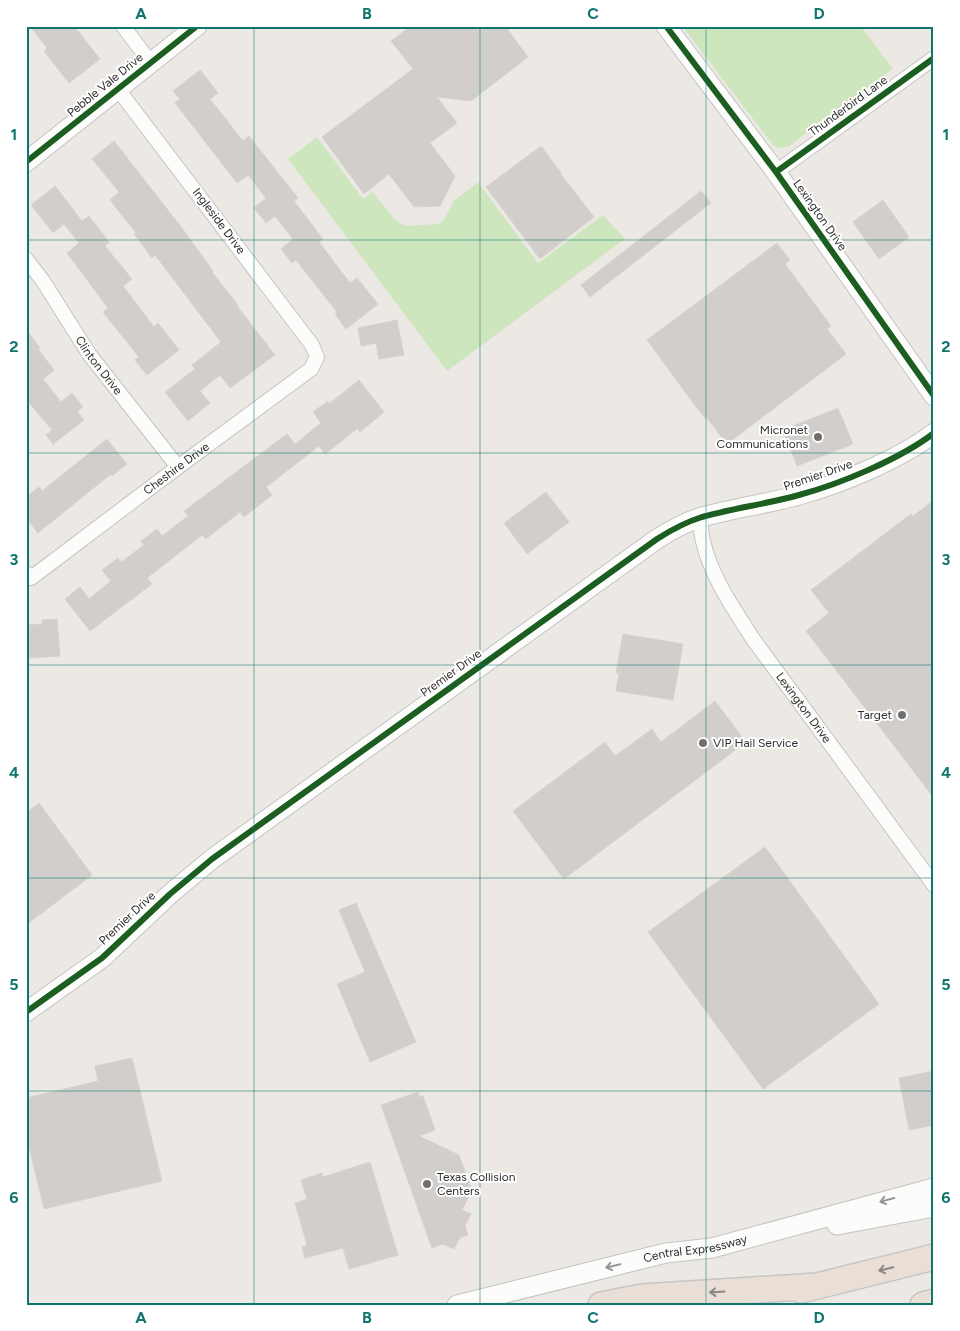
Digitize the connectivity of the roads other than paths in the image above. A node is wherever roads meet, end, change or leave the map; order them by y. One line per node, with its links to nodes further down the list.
1 (123, 26): 5 (street)
2 (197, 26): 5 (street, Pebble Vale Drive)
3 (666, 26): 8 (street, Lexington Drive)
4 (934, 58): 8 (street, Thunderbird Lane)
5 (150, 62): 6 (street, Pebble Vale Drive)
6 (117, 88): 7 (street, Pebble Vale Drive); 10 (street, Ingleside Drive)
7 (26, 162)
8 (776, 172): 11 (street, Lexington Drive)
9 (26, 259): 13 (street, Clinton Drive)
10 (317, 357): 13 (street, Cheshire Drive)
11 (934, 396)
12 (934, 433): 14 (street, Premier Drive)
13 (178, 467): 15 (street, Cheshire Drive)
14 (700, 518): 16 (street, Lexington Drive); 17 (street, Premier Drive)
15 (29, 575)
16 (934, 885)
17 (26, 1012)
18 (934, 1188): 20 (street, Central Expressway, one-way to 20)
19 (934, 1207): 20 (street)
20 (712, 1248): 24 (street, Central Expressway, one-way to 24)
21 (934, 1257): 22 (highway, one-way to 22)
22 (818, 1286): 25 (highway, one-way to 25); 26 (highway)
23 (934, 1302): 27 (highway)
24 (457, 1305)
25 (600, 1305)
26 (741, 1305)
27 (923, 1305)

